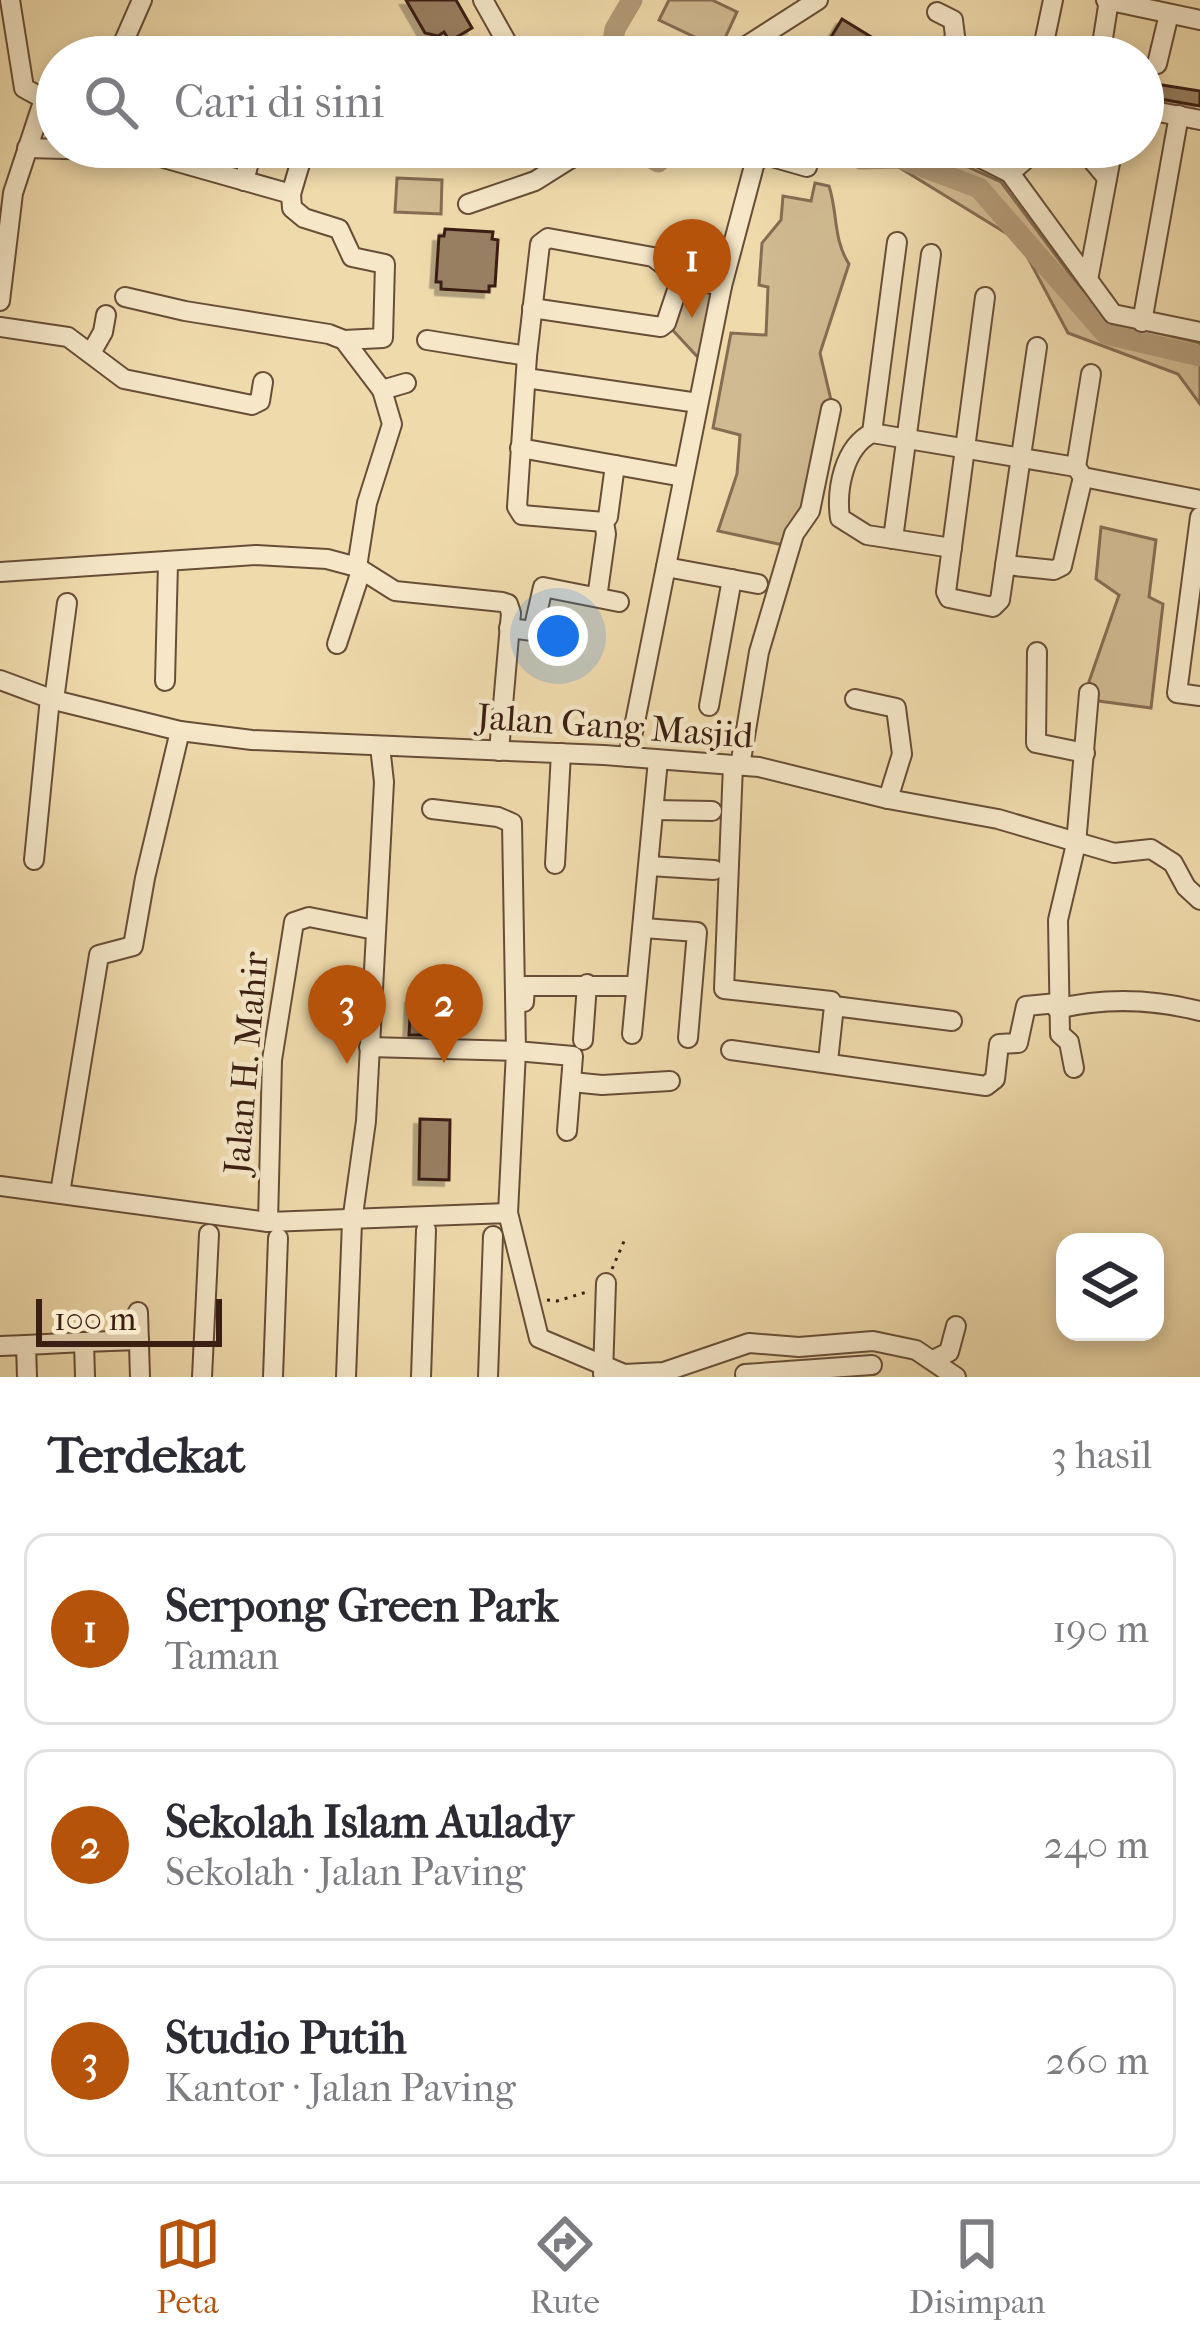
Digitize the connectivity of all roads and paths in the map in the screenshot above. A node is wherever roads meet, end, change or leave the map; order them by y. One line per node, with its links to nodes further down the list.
1 (10, 0): 16 (street)
2 (142, 0): 10 (street)
3 (483, 0): 11 (street)
4 (818, 0): 12 (street)
5 (1053, 0): 14 (street)
6 (1108, 0): 7 (street); 15 (street)
7 (1164, 8): 9 (street)
8 (938, 12): 13 (street)
9 (1200, 20)
10 (126, 36)
11 (503, 36)
12 (762, 36)
13 (954, 36)
14 (1045, 36)
15 (1103, 36)
16 (36, 93)
17 (1164, 112): 18 (street)
18 (1179, 115): 19 (street); 48 (street)
19 (1200, 119)
20 (36, 139): 21 (street)
21 (32, 148): 22 (street); 35 (street)
22 (36, 148)
23 (198, 168): 34 (street)
24 (247, 168): 34 (street)
25 (299, 168): 36 (street)
26 (550, 168): 37 (street)
27 (753, 168): 42 (street)
28 (1001, 168): 32 (street)
29 (1016, 168): 32 (street)
30 (1099, 168): 33 (street)
31 (1109, 168): 33 (street)
32 (1010, 173): 41 (street)
33 (1107, 178): 41 (street)
34 (244, 181): 36 (street)
35 (6, 194): 45 (street)
36 (291, 194): 51 (street)
37 (468, 204)
38 (897, 242): 63 (street)
39 (931, 254): 64 (street)
40 (681, 278): 42 (street); 46 (street); 46 (street)
41 (1088, 280): 48 (street)
42 (722, 286): 61 (street)
43 (124, 297): 51 (street)
44 (985, 297): 66 (street)
45 (0, 301)
46 (532, 308): 55 (street)
47 (106, 315): 54 (street)
48 (1142, 322): 50 (street)
49 (0, 327): 54 (street)
50 (1200, 330)
51 (344, 340): 60 (street)
52 (428, 340): 55 (street)
53 (1037, 347): 67 (street)
54 (91, 353): 58 (street)
55 (526, 356): 57 (street)
56 (1090, 374): 69 (street)
57 (526, 378): 61 (street); 65 (street)
58 (263, 382)
59 (406, 383): 60 (street)
60 (382, 390): 79 (street)
61 (698, 403): 70 (street)
62 (832, 409): 103 (street)
63 (872, 433): 64 (street); 74 (street)
64 (907, 439): 66 (street); 74 (street)
65 (520, 448): 68 (street); 73 (street)
66 (965, 448): 67 (street); 75 (street)
67 (1021, 458): 69 (street); 77 (street)
68 (615, 465): 70 (street); 73 (street)
69 (1079, 472): 71 (street); 77 (street)
70 (683, 476): 78 (street)
71 (1200, 500)
72 (1200, 517): 92 (street)
73 (604, 522): 83 (street)
74 (893, 539): 75 (street)
75 (952, 548): 77 (street)
76 (168, 563): 79 (street); 80 (street); 89 (street)
77 (1005, 565)
78 (666, 567): 81 (street); 101 (street)
79 (359, 569): 86 (street); 87 (street)
80 (0, 572)
81 (732, 579): 82 (street); 95 (street)
82 (758, 584)
83 (598, 592)
84 (619, 602): 86 (street)
85 (67, 603): 94 (street)
86 (508, 628): 98 (street)
87 (337, 644)
88 (1036, 652): 99 (street)
89 (165, 681)
90 (1, 687): 94 (street, Jalan Gang Masjid)
91 (1089, 692): 99 (street)
92 (1200, 696)
93 (855, 698): 104 (street)
94 (52, 699): 96 (street, Jalan Gang Masjid); 109 (street)
95 (709, 706)
96 (180, 731): 97 (street, Jalan Gang Masjid); 134 (street)
97 (380, 746): 98 (street, Jalan Gang Masjid); 115 (street)
98 (499, 751): 100 (street, Jalan Gang Masjid)
99 (1085, 752): 108 (street)
100 (561, 753): 101 (street, Jalan Gang Masjid); 110 (street)
101 (628, 757): 102 (street, Jalan Gang Masjid)
102 (658, 760): 103 (street, Jalan Gang Masjid); 106 (street)
103 (736, 766): 104 (street, Jalan Gang Masjid); 118 (street)
104 (888, 799): 108 (street, Jalan Gang Masjid)
105 (432, 809): 125 (street)
106 (655, 810): 107 (street); 111 (street)
107 (712, 811)
108 (1076, 844): 113 (street, Jalan Gang Masjid); 119 (street)
109 (34, 860)
110 (555, 864)
111 (649, 866): 112 (street); 114 (street)
112 (714, 871)
113 (1200, 900)
114 (644, 928): 117 (street); 123 (street)
115 (375, 930): 126 (street); 137 (street, Jalan H. Mahir)
116 (586, 984): 117 (street); 124 (street); 125 (street)
117 (636, 986): 122 (street)
118 (834, 1006): 121 (street); 128 (street)
119 (1057, 1006): 120 (street); 128 (street); 129 (street)
120 (1200, 1011)
121 (952, 1021)
122 (632, 1034)
123 (688, 1039)
124 (584, 1040)
125 (519, 1045): 126 (street); 131 (street); 135 (street)
126 (369, 1047): 136 (street)
127 (730, 1050): 128 (street)
128 (828, 1061)
129 (1074, 1068)
130 (670, 1081): 131 (street)
131 (572, 1082): 132 (street)
132 (567, 1131)
133 (0, 1186): 134 (street)
134 (60, 1192): 137 (street)
135 (508, 1214): 136 (street); 143 (street)
136 (352, 1222): 137 (street); 162 (street)
137 (273, 1230): 161 (street)
138 (426, 1230): 163 (street)
139 (209, 1234): 160 (street)
140 (493, 1236): 164 (street)
141 (625, 1239): 142 (path)
142 (606, 1283): 143 (path); 153 (street)
143 (527, 1298): 153 (street)
144 (138, 1312): 146 (street)
145 (956, 1326): 151 (street)
146 (139, 1340): 147 (street); 159 (street)
147 (84, 1342): 149 (street); 158 (street)
148 (749, 1343): 151 (street); 155 (street); 156 (street)
149 (26, 1345): 150 (street); 157 (street)
150 (0, 1346)
151 (933, 1360): 165 (street)
152 (872, 1365): 154 (street)
153 (603, 1370): 155 (street)
154 (818, 1373): 156 (street)
155 (664, 1375)
156 (745, 1375)
157 (27, 1377)
158 (85, 1377)
159 (140, 1377)
160 (202, 1377)
161 (273, 1377)
162 (346, 1377)
163 (421, 1377)
164 (488, 1377)
165 (956, 1377)

